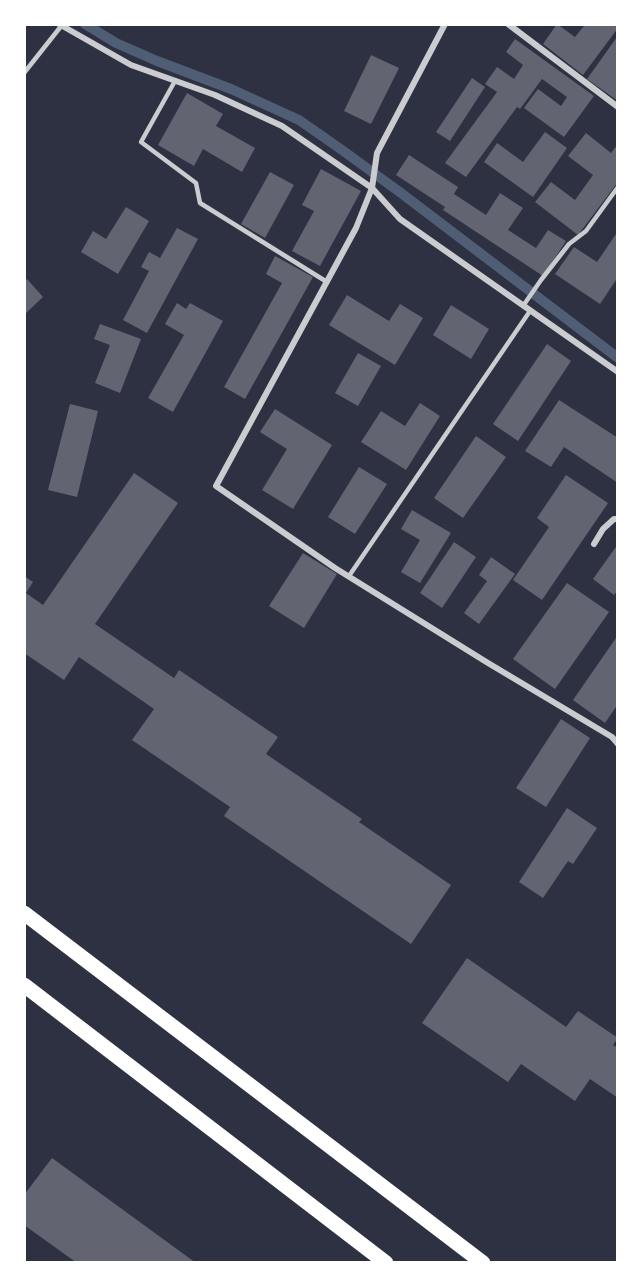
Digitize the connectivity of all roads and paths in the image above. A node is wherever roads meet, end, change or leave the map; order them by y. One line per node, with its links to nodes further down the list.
1 (445, 24): 7 (street)
2 (507, 24): 6 (street)
3 (60, 25): 4 (lane); 5 (street)
4 (24, 73)
5 (175, 81): 7 (street); 9 (lane)
6 (618, 107)
7 (373, 187): 9 (street); 10 (street)
8 (618, 187): 10 (lane)
9 (327, 282): 15 (street)
10 (524, 305): 11 (street)
11 (530, 310): 12 (street); 15 (lane)
12 (618, 372)
13 (618, 519): 14 (street)
14 (594, 544)
15 (349, 576): 16 (street)
16 (618, 744)
17 (24, 913): 20 (main road)
18 (24, 985): 19 (main road)
19 (386, 1263)
20 (483, 1263)

